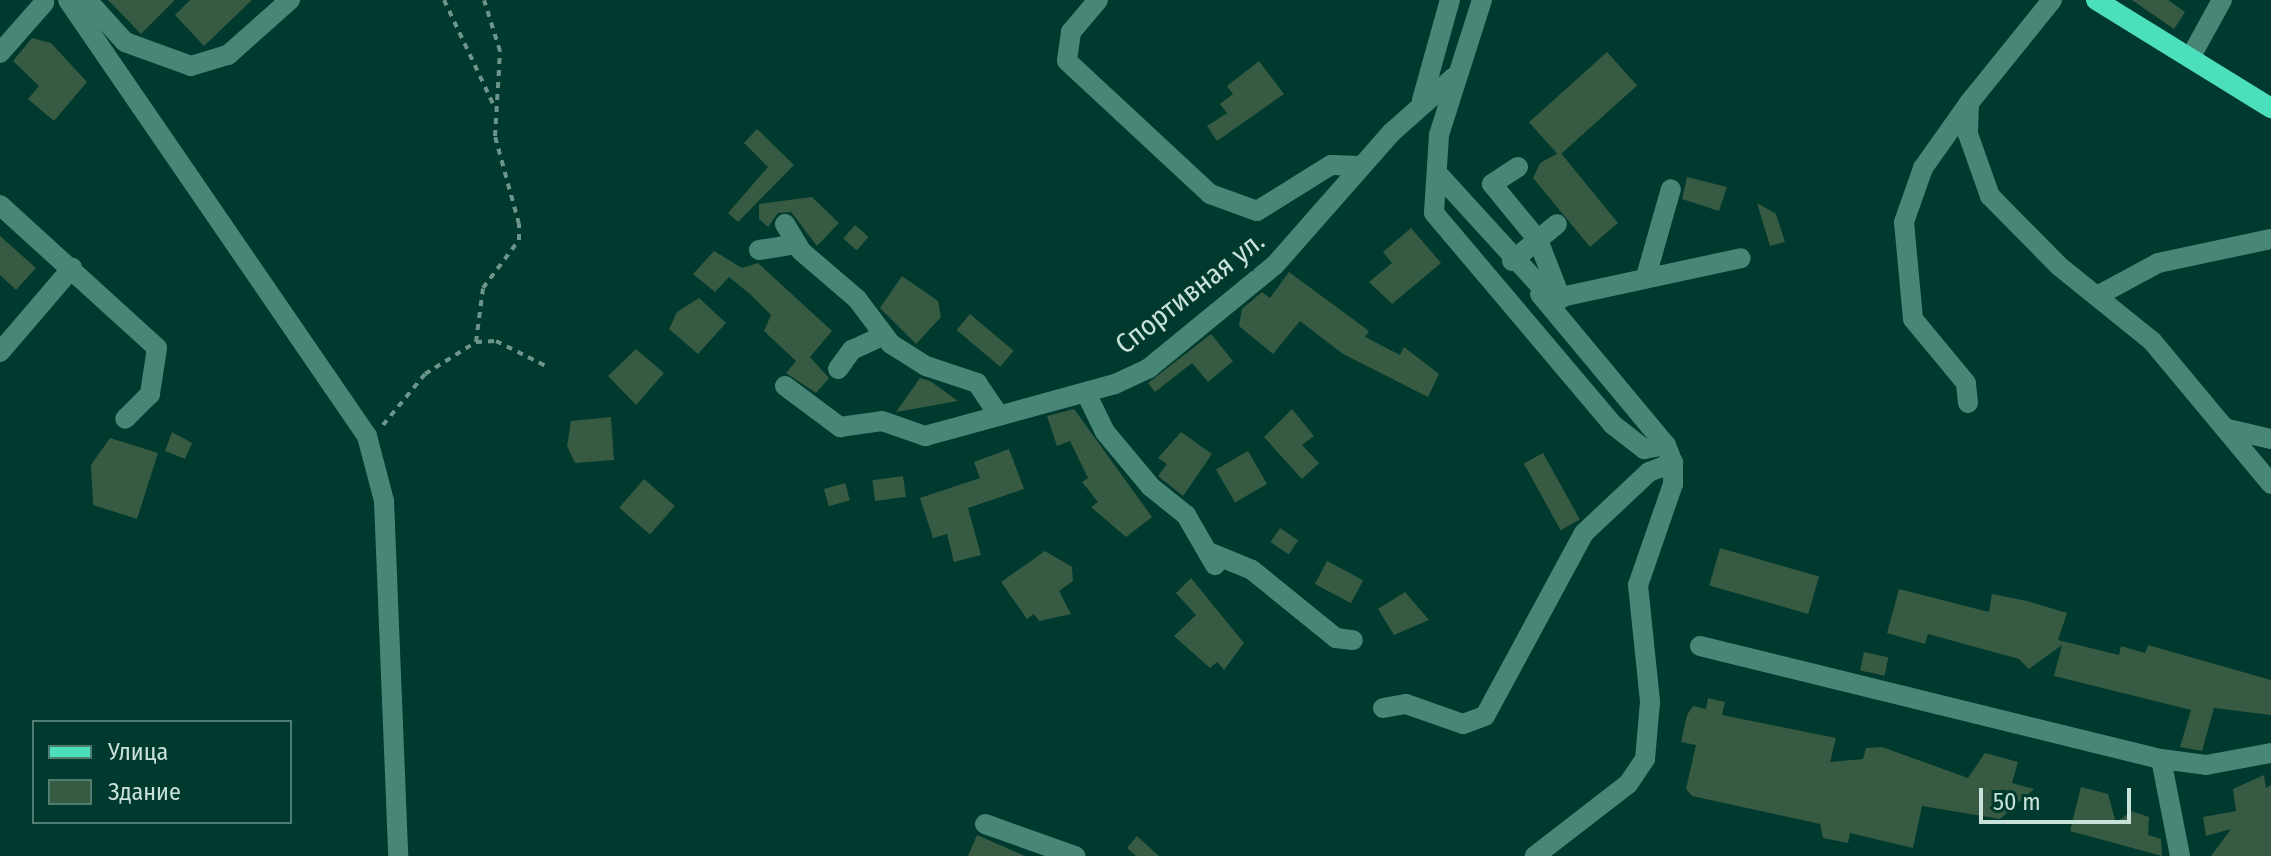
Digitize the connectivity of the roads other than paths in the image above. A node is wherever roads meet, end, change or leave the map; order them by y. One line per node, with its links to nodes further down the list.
1 (68, 0): 53 (street)
2 (87, 0): 3 (street)
3 (290, 0)
4 (1098, 0): 17 (street)
5 (1450, 0): 15 (street)
6 (1482, 0): 13 (street)
7 (2052, 0): 14 (street)
8 (2096, 0): 12 (main road)
9 (2222, 0): 12 (street)
10 (44, 3): 11 (street)
11 (0, 53)
12 (2190, 58): 16 (main road)
13 (1454, 77): 15 (street, Спортивная ул.); 19 (street)
14 (1969, 103): 33 (street); 40 (street)
15 (1420, 104): 17 (street, Спортивная ул.)
16 (2271, 108)
17 (1360, 166): 39 (street, Спортивная ул.)
18 (1518, 167): 25 (street)
19 (1438, 172): 29 (street); 45 (street)
20 (1671, 189): 31 (street)
21 (0, 205): 30 (street)
22 (785, 224): 26 (street)
23 (1557, 224): 25 (street)
24 (2271, 239): 33 (street)
25 (1538, 240): 29 (street); 34 (street)
26 (797, 244): 27 (street); 35 (street)
27 (759, 250)
28 (1741, 258): 31 (street)
29 (1512, 261): 32 (street)
30 (72, 268): 36 (street); 42 (street)
31 (1647, 273): 34 (street)
32 (1540, 294): 34 (street); 45 (street)
33 (2097, 296): 43 (street)
34 (1561, 299)
35 (884, 335): 37 (street); 41 (street)
36 (0, 352)
37 (838, 369)
38 (785, 386): 41 (street, Спортивная ул.)
39 (1086, 393): 41 (street, Спортивная ул.); 47 (street)
40 (1968, 403)
41 (998, 414)
42 (125, 419)
43 (2228, 429): 44 (street); 46 (street)
44 (2271, 439)
45 (1670, 454): 49 (street); 55 (street)
46 (2271, 484)
47 (1353, 640)
48 (1700, 646): 51 (street)
49 (1383, 708)
50 (2271, 753): 51 (street)
51 (2161, 759): 56 (street)
52 (985, 824): 54 (street)
53 (398, 856)
54 (1075, 856)
55 (1535, 856)
56 (2180, 856)

